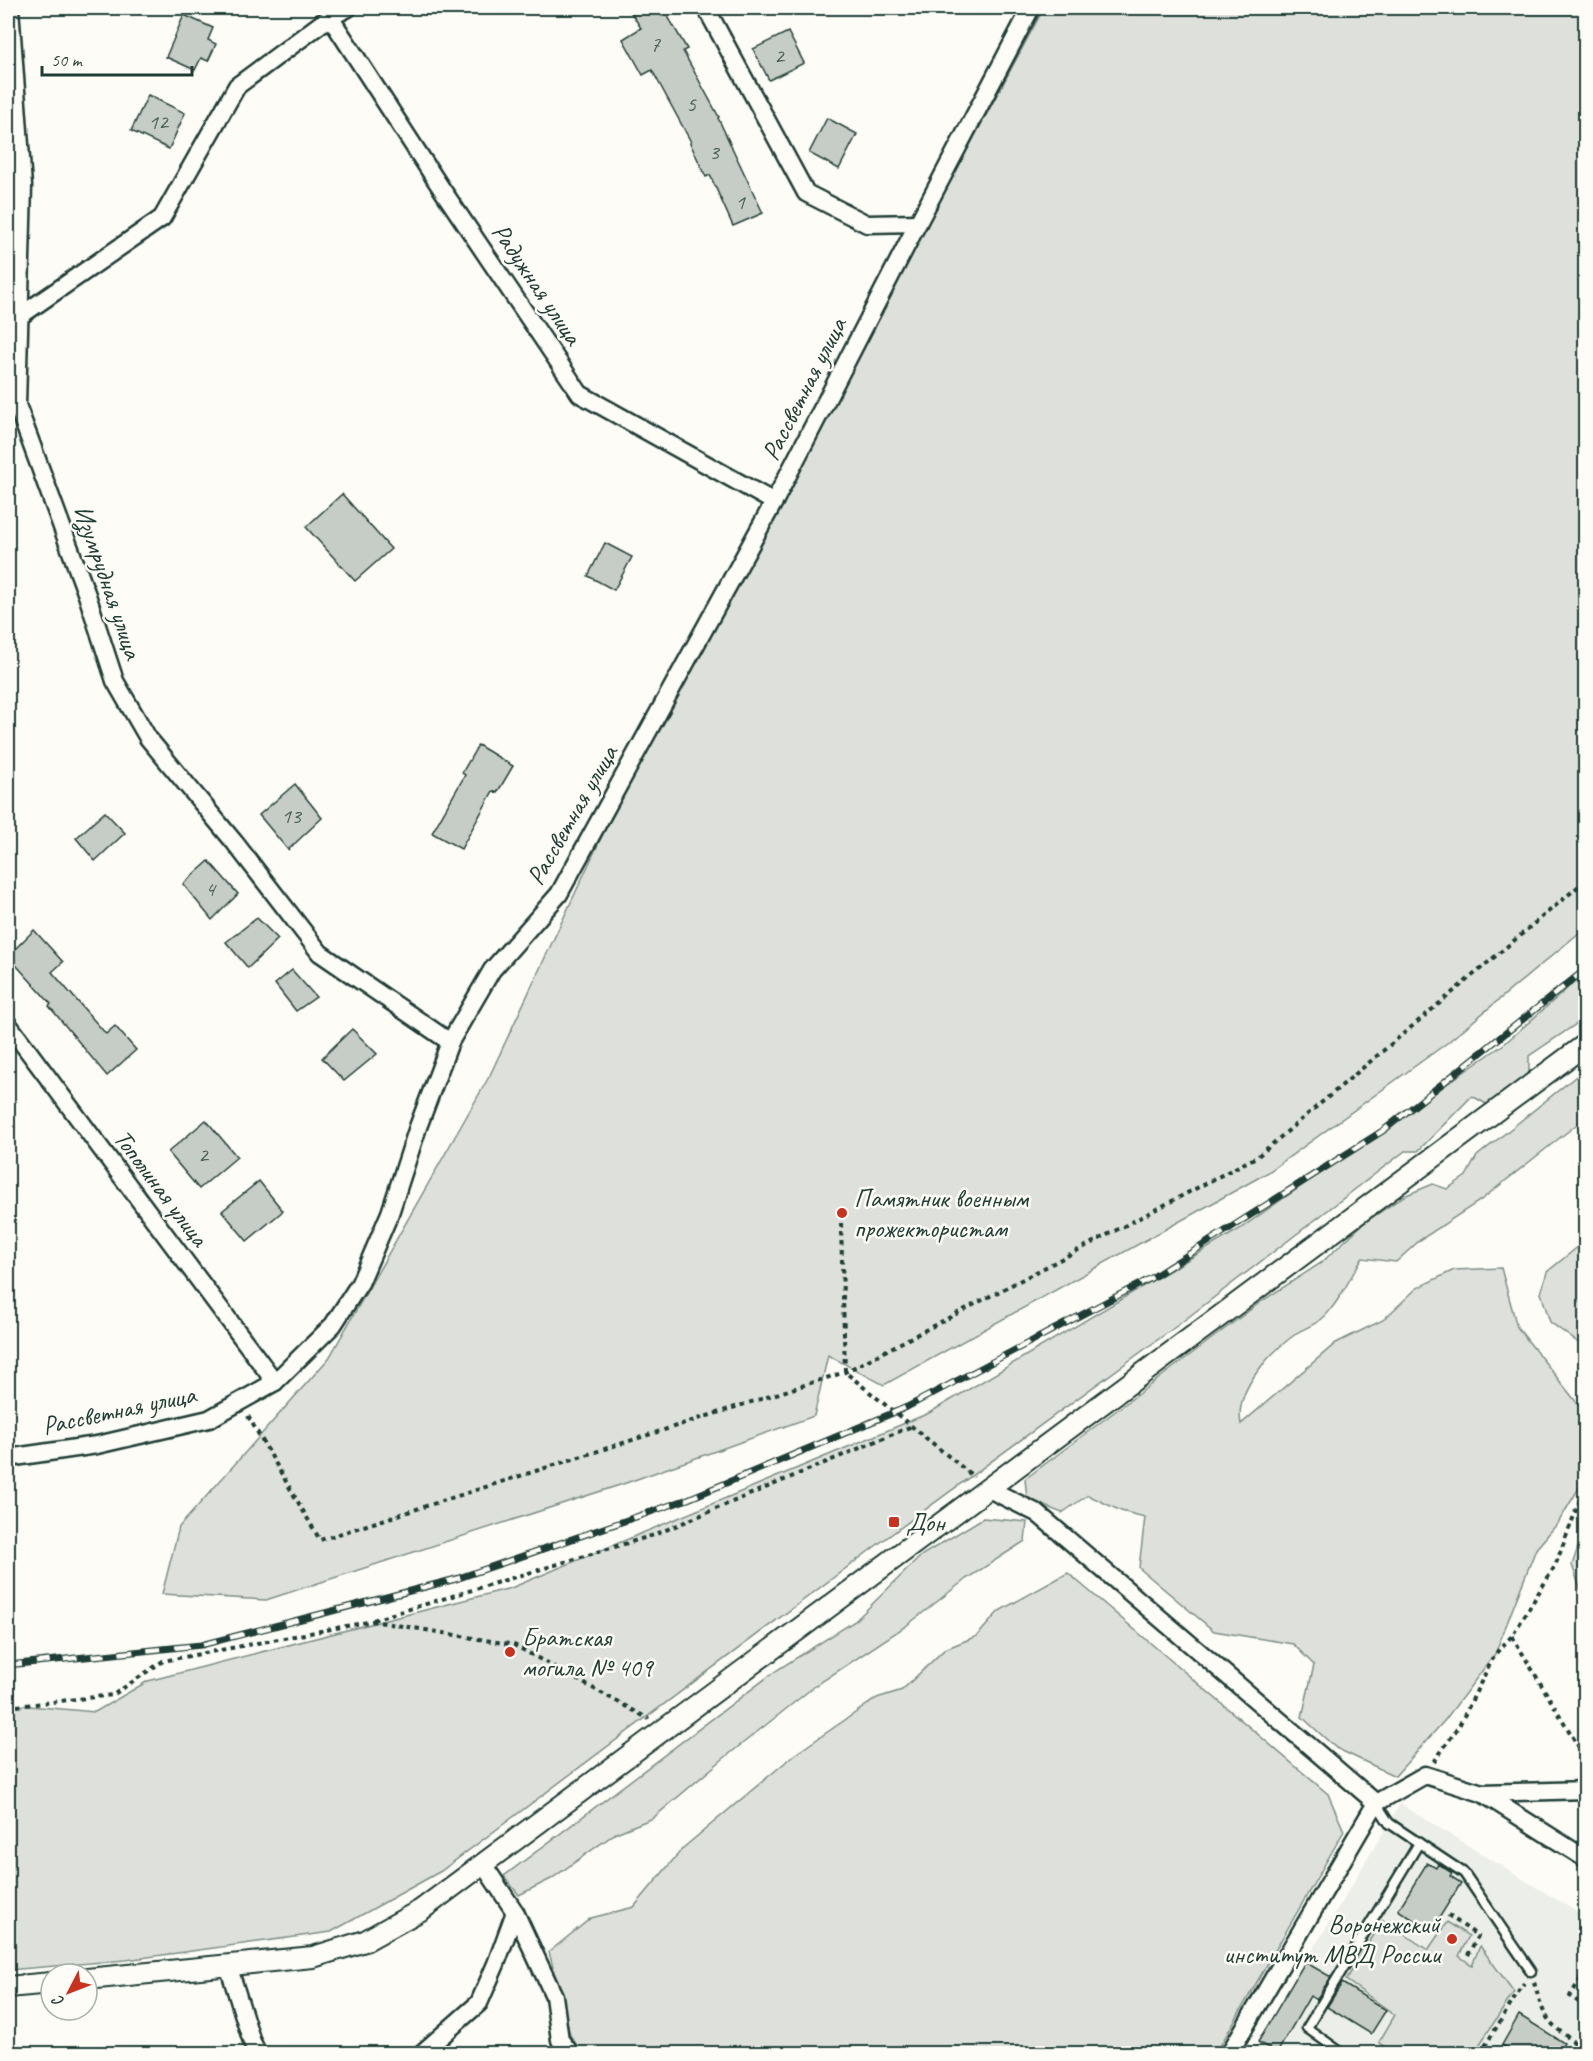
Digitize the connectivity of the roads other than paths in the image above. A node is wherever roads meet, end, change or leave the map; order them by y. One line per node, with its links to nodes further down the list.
1 (10, 8): 6 (street, Изумрудная улица)
2 (348, 8): 5 (street)
3 (706, 8): 7 (street)
4 (1031, 8): 7 (street, Рассветная улица)
5 (330, 17): 8 (street); 9 (street, Радужная улица)
6 (11, 64): 8 (street, Изумрудная улица)
7 (918, 223): 9 (street, Рассветная улица)
8 (14, 316): 11 (street, Изумрудная улица)
9 (774, 502): 11 (street, Рассветная улица)
10 (8, 1024): 13 (street, Тополиная улица)
11 (450, 1042): 13 (street, Рассветная улица)
12 (1586, 1044): 15 (street)
13 (275, 1382): 14 (street, Рассветная улица)
14 (8, 1458)
15 (989, 1489): 18 (street); 21 (street)
16 (1586, 1790): 17 (street)
17 (1482, 1793): 18 (street); 20 (street)
18 (1376, 1803): 19 (lane); 32 (street)
19 (1419, 1843): 24 (lane); 28 (lane)
20 (1586, 1859)
21 (483, 1864): 22 (street); 23 (street)
22 (515, 1912): 30 (street); 31 (street)
23 (228, 1965): 25 (street); 29 (street)
24 (1531, 1971)
25 (99, 1978)
26 (39, 1984): 27 (street)
27 (8, 1987)
28 (1339, 2051)
29 (258, 2054)
30 (421, 2054)
31 (571, 2054)
32 (1229, 2054)

